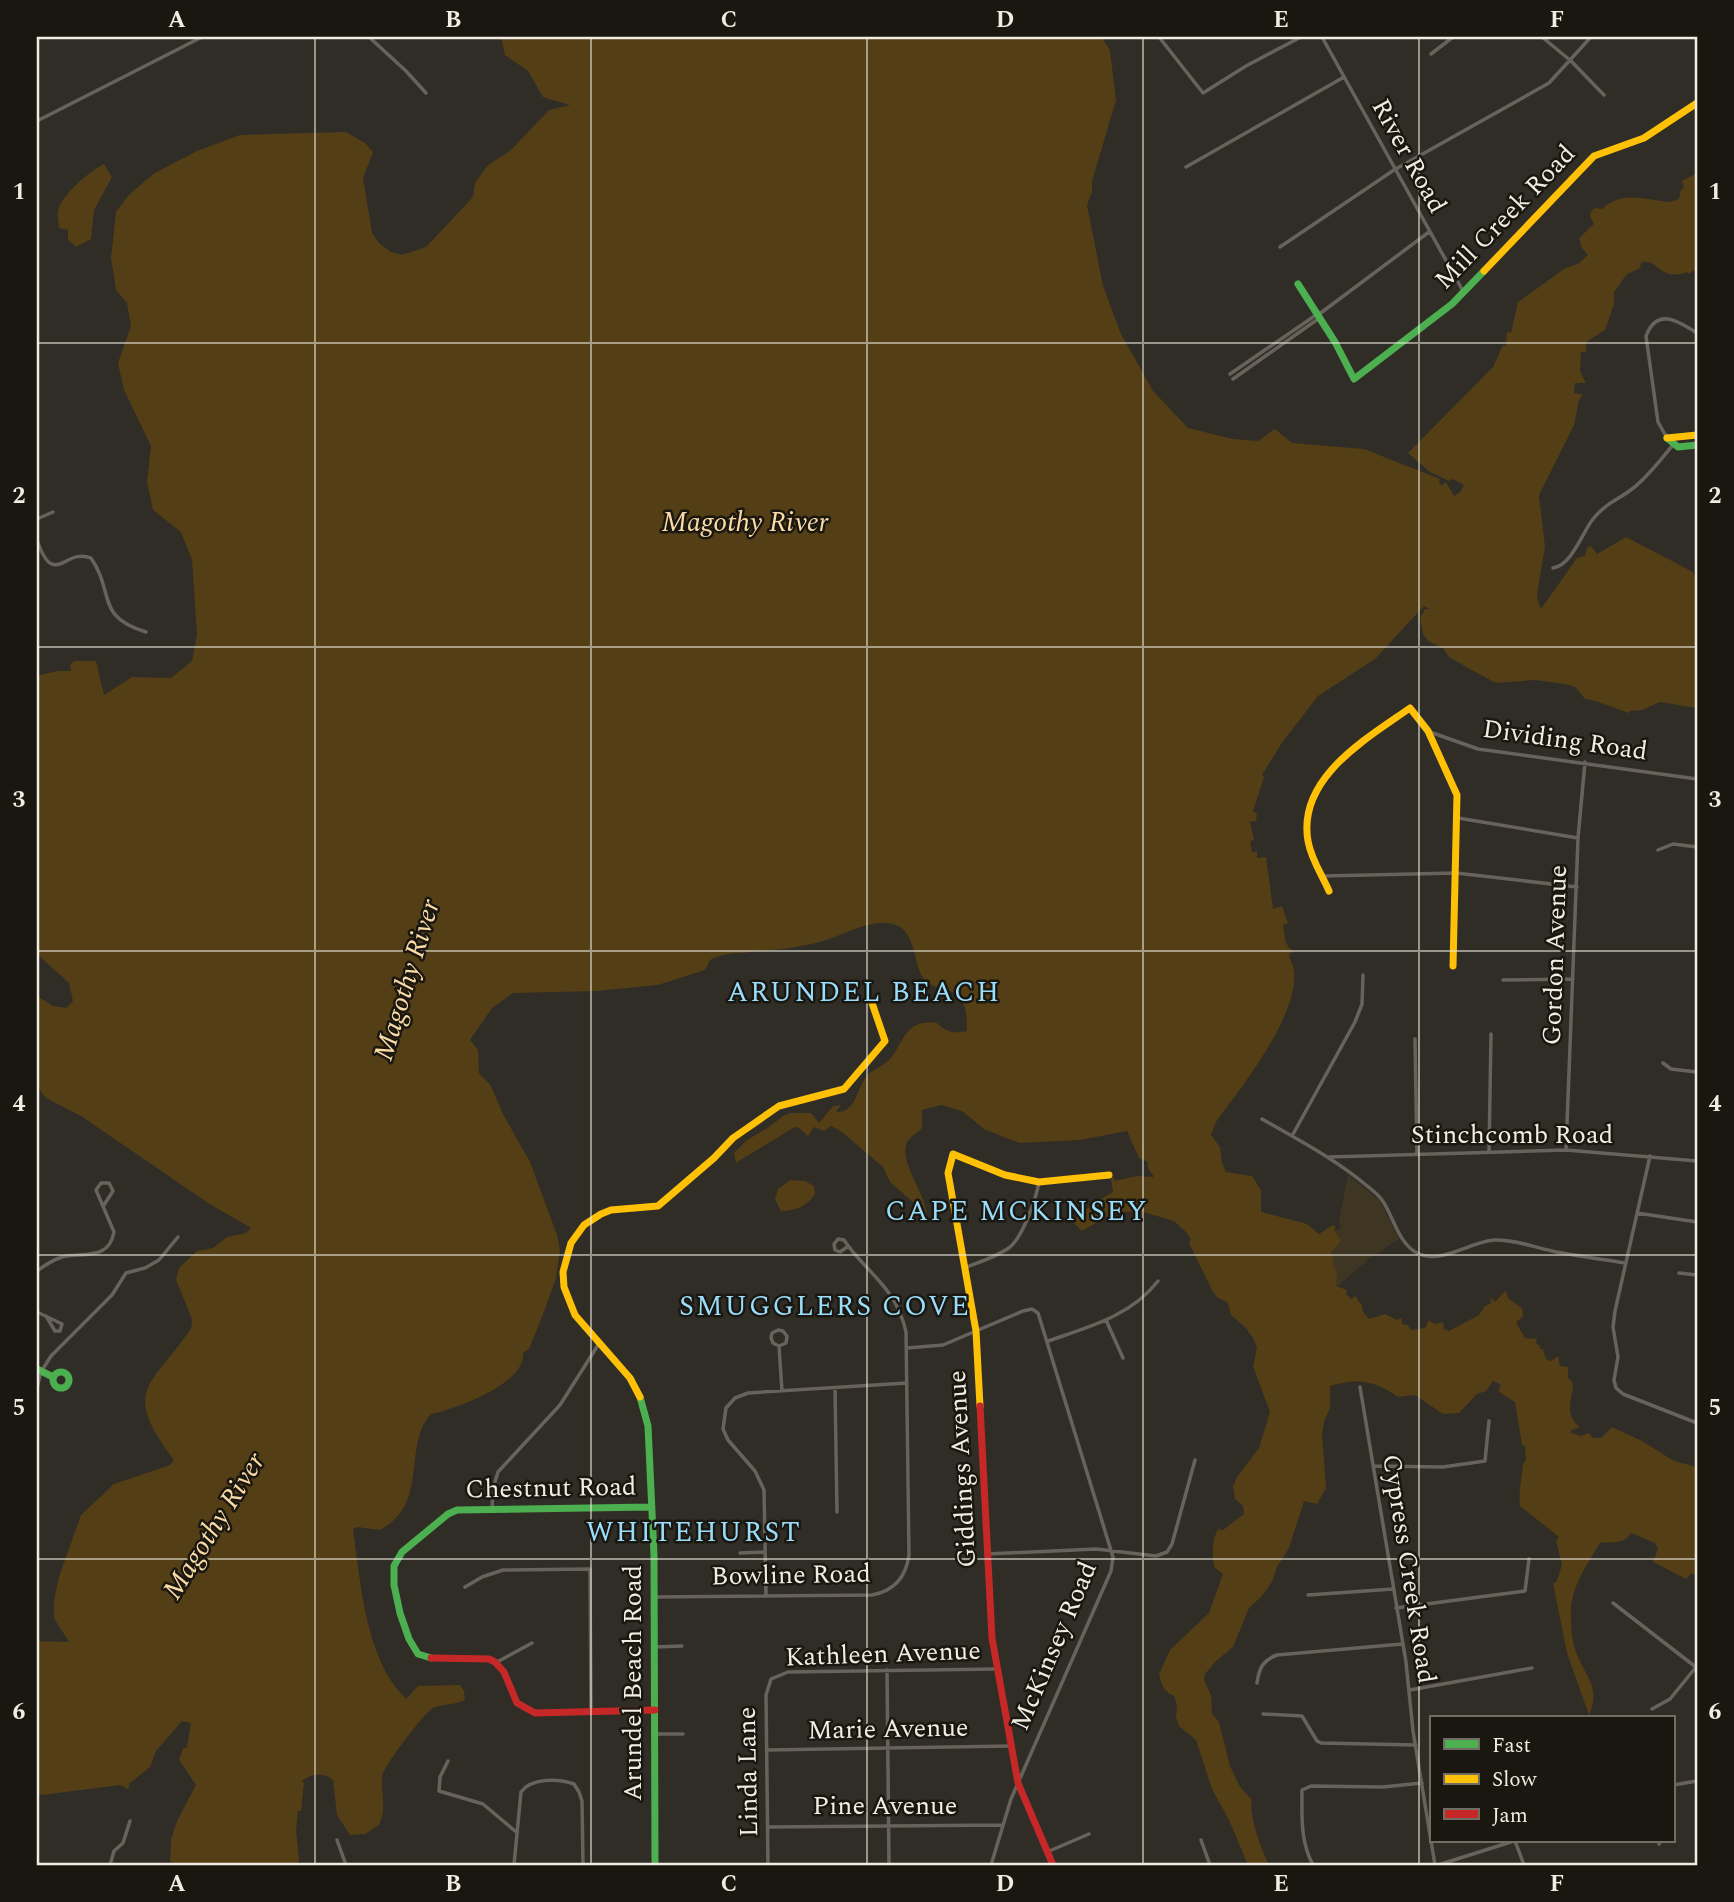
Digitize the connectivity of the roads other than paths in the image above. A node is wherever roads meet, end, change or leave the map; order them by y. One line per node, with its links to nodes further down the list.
1 (202, 37): 15 (street)
2 (369, 37): 12 (street)
3 (1159, 37): 4 (street)
4 (1301, 37)
5 (1322, 37): 11 (street, River Road)
6 (1453, 37): 9 (street)
7 (1542, 37): 10 (street)
8 (1591, 37): 10 (street)
9 (1431, 54)
10 (1571, 61): 13 (street); 17 (street)
11 (1344, 77): 16 (street); 17 (street, River Road)
12 (426, 93)
13 (1604, 95)
14 (1697, 103): 21 (street, Mill Creek Road)
15 (37, 121)
16 (1186, 167)
17 (1394, 170): 18 (street, River Road); 19 (street)
18 (1429, 232): 21 (street, River Road); 22 (street)
19 (1280, 247)
20 (1298, 284): 22 (street)
21 (1464, 293): 22 (street, Mill Creek Road)
22 (1318, 315): 24 (street); 25 (street)
23 (1697, 333): 27 (street)
24 (1230, 374)
25 (1233, 379)
26 (1697, 435): 27 (street)
27 (1670, 442): 28 (street); 32 (street)
28 (1697, 445)
29 (53, 512): 30 (street)
30 (37, 519)
31 (37, 540): 33 (street)
32 (1553, 568)
33 (146, 632)
34 (1428, 731): 35 (street, Dividing Road); 37 (street); 42 (street)
35 (1585, 762): 36 (street, Dividing Road); 38 (street, Gordon Avenue)
36 (1697, 779)
37 (1458, 818): 38 (street); 41 (street)
38 (1578, 838): 43 (street, Gordon Avenue)
39 (1697, 847): 40 (street)
40 (1658, 850)
41 (1457, 873): 42 (street); 43 (street); 45 (street)
42 (1323, 876): 44 (street)
43 (1577, 887): 47 (street, Gordon Avenue)
44 (1329, 891)
45 (1453, 966)
46 (1363, 975): 55 (street)
47 (1573, 979): 48 (street); 56 (street, Gordon Avenue)
48 (1503, 980)
49 (872, 1003): 79 (street, Arundel Beach Road)
50 (1490, 1034): 57 (street)
51 (1415, 1039): 58 (street)
52 (1662, 1063): 53 (street)
53 (1697, 1072)
54 (1262, 1119): 55 (street)
55 (1292, 1136): 60 (street)
56 (1566, 1150): 57 (street, Stinchcomb Road); 59 (street, Stinchcomb Road)
57 (1489, 1152): 58 (street, Stinchcomb Road)
58 (1417, 1154): 60 (street, Stinchcomb Road)
59 (1650, 1156): 61 (street, Stinchcomb Road); 65 (street)
60 (1326, 1157): 69 (street)
61 (1697, 1161)
62 (1109, 1175): 63 (street)
63 (1039, 1182): 70 (street); 70 (street, Giddings Avenue)
64 (104, 1205): 64 (street); 71 (street)
65 (1637, 1213): 66 (street); 69 (street)
66 (1697, 1222)
67 (178, 1237): 84 (street)
68 (847, 1247): 82 (street, Bowline Road)
69 (1626, 1263): 92 (street)
70 (964, 1268): 78 (street, Giddings Avenue)
71 (37, 1271)
72 (1679, 1273): 73 (street)
73 (1697, 1276)
74 (1158, 1281): 77 (street)
75 (37, 1312): 76 (street)
76 (46, 1316): 76 (street)
77 (1106, 1321): 80 (street); 83 (street)
78 (976, 1331): 80 (street, McKinsey Road); 82 (street); 101 (street, Giddings Avenue)
79 (600, 1341): 95 (street, Arundel Beach Road); 96 (street)
80 (1048, 1341): 98 (street, McKinsey Road)
81 (779, 1346): 81 (street); 90 (street)
82 (906, 1348): 86 (street, Bowline Road)
83 (1123, 1358)
84 (39, 1371): 85 (street); 88 (street)
85 (53, 1377)
86 (906, 1383): 89 (street); 107 (street, Bowline Road)
87 (1360, 1387): 94 (street, Cypress Creek Road)
88 (37, 1388)
89 (835, 1388): 90 (street); 97 (street)
90 (782, 1391): 99 (street)
91 (1489, 1421): 94 (street)
92 (1697, 1423)
93 (1195, 1460): 98 (street)
94 (1373, 1466): 104 (street, Cypress Creek Road)
95 (651, 1507): 96 (street, Chestnut Road); 106 (street, Arundel Beach Road)
96 (492, 1509): 114 (street, Chestnut Road)
97 (837, 1512)
98 (1111, 1550): 101 (street); 134 (street, McKinsey Road)
99 (765, 1552): 100 (street); 107 (street)
100 (740, 1553)
101 (987, 1554): 117 (street, Giddings Avenue)
102 (1529, 1559): 109 (street)
103 (465, 1587): 124 (street)
104 (1393, 1589): 105 (street); 109 (street, Cypress Creek Road)
105 (1308, 1595)
106 (654, 1597): 107 (street, Bowline Road); 113 (street, Arundel Beach Road)
107 (766, 1597)
108 (1613, 1603): 116 (street)
109 (1396, 1608): 111 (street, Cypress Creek Road)
110 (532, 1643): 114 (street)
111 (1402, 1644): 120 (street); 121 (street, Cypress Creek Road)
112 (682, 1646): 113 (street)
113 (654, 1647): 123 (street, Arundel Beach Road)
114 (497, 1662): 124 (street)
115 (1532, 1668): 121 (street)
116 (1697, 1668): 122 (street)
117 (997, 1669): 118 (street, Kathleen Avenue); 129 (street, Giddings Avenue)
118 (887, 1670): 119 (street, Kathleen Avenue); 130 (street)
119 (771, 1679): 131 (street, Linda Lane)
120 (1257, 1683)
121 (1410, 1690): 128 (street, Cypress Creek Road)
122 (1651, 1709)
123 (655, 1710): 124 (street); 126 (street, Arundel Beach Road)
124 (591, 1712)
125 (1263, 1714): 128 (street)
126 (656, 1734): 127 (street); 154 (street, Arundel Beach Road)
127 (683, 1734)
128 (1416, 1745): 135 (street, Cypress Creek Road)
129 (1010, 1746): 130 (street, Marie Avenue); 134 (street, Giddings Avenue)
130 (887, 1748): 131 (street, Marie Avenue); 138 (street)
131 (767, 1750): 140 (street, Linda Lane)
132 (448, 1761): 141 (street)
133 (1697, 1781): 136 (street)
134 (1018, 1783): 139 (street, McKinsey Road); 149 (street)
135 (1422, 1783): 143 (street, Cypress Creek Road); 160 (street)
136 (1674, 1785)
137 (131, 1821): 150 (street)
138 (888, 1825): 139 (street, Pine Avenue); 140 (street, Pine Avenue); 156 (street)
139 (1003, 1825): 157 (street, McKinsey Road)
140 (768, 1826): 155 (street, Linda Lane)
141 (516, 1832): 152 (street); 153 (street)
142 (1088, 1834): 149 (street)
143 (1430, 1835)
144 (338, 1840): 151 (street)
145 (1201, 1840): 159 (street)
146 (1431, 1842): 161 (street, Cypress Creek Road)
147 (1511, 1842): 161 (street)
148 (1514, 1842): 162 (street)
149 (1047, 1852): 158 (street)
150 (110, 1865)
151 (346, 1865)
152 (514, 1865)
153 (583, 1865)
154 (655, 1865)
155 (768, 1865)
156 (888, 1865)
157 (991, 1865)
158 (1053, 1865)
159 (1210, 1865)
160 (1313, 1865)
161 (1436, 1865)
162 (1524, 1865)

